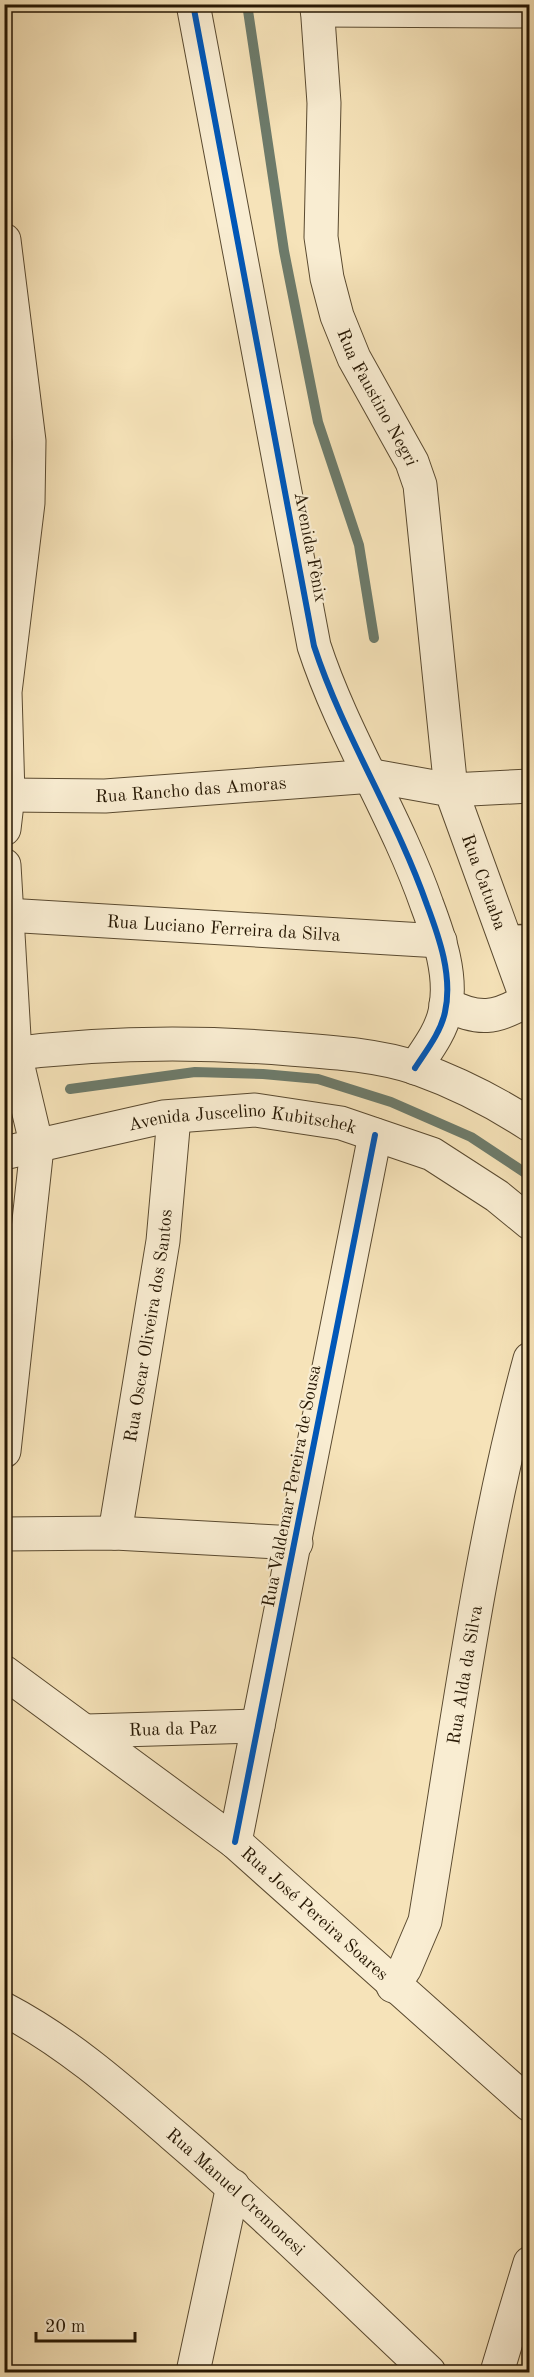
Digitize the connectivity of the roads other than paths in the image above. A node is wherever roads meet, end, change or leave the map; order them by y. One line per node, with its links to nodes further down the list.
1 (193, 4): 8 (street, Avenida Fênix)
2 (317, 7): 3 (street); 10 (street, Rua Faustino Negri)
3 (530, 10)
4 (4, 240): 5 (street)
5 (7, 279): 6 (street)
6 (12, 352): 7 (street)
7 (11, 587): 11 (street)
8 (373, 776): 10 (street, Rua Rancho das Amoras); 11 (street, Rua Rancho das Amoras); 16 (street, Avenida Fênix)
9 (530, 786): 10 (street, Rua Rancho das Amoras)
10 (451, 790): 15 (street, Rua Catuaba)
11 (8, 795): 12 (street)
12 (4, 829)
13 (4, 865): 14 (street)
14 (6, 915): 16 (street, Rua Luciano Ferreira da Silva); 19 (street)
15 (517, 934): 18 (street, Rua Catuaba)
16 (440, 940): 17 (street, Avenida Fênix)
17 (446, 1004): 18 (street); 20 (street, Avenida Fênix)
18 (528, 1004)
19 (10, 1055): 20 (street); 24 (street)
20 (415, 1068): 22 (street)
21 (174, 1117): 23 (street, Avenida Juscelino Kubitschek); 24 (street, Avenida Juscelino Kubitschek); 29 (street, Rua Oscar Oliveira dos Santos)
22 (530, 1125)
23 (375, 1135): 26 (street, Avenida Juscelino Kubitschek); 31 (street, Rua Valdemar Pereira de Sousa)
24 (37, 1147): 25 (street, Avenida Juscelino Kubitschek); 28 (street)
25 (4, 1153)
26 (530, 1223)
27 (530, 1359): 36 (street, Rua Alda da Silva)
28 (4, 1451)
29 (115, 1533): 30 (street); 31 (street)
30 (4, 1534)
31 (296, 1543): 33 (street, Rua Valdemar Pereira de Sousa)
32 (4, 1672): 34 (street, Rua José Pereira Soares)
33 (258, 1726): 34 (street, Rua da Paz); 35 (street, Rua Valdemar Pereira de Sousa)
34 (87, 1731): 35 (street, Rua José Pereira Soares)
35 (235, 1842): 36 (street, Rua José Pereira Soares)
36 (393, 1986): 39 (street, Rua José Pereira Soares)
37 (4, 1996): 38 (street, Rua Manuel Cremonesi)
38 (18, 2016): 40 (street, Rua Manuel Cremonesi)
39 (530, 2105)
40 (233, 2186): 42 (street); 43 (street, Rua Manuel Cremonesi)
41 (530, 2263): 44 (street)
42 (193, 2373)
43 (429, 2373)
44 (497, 2373)

